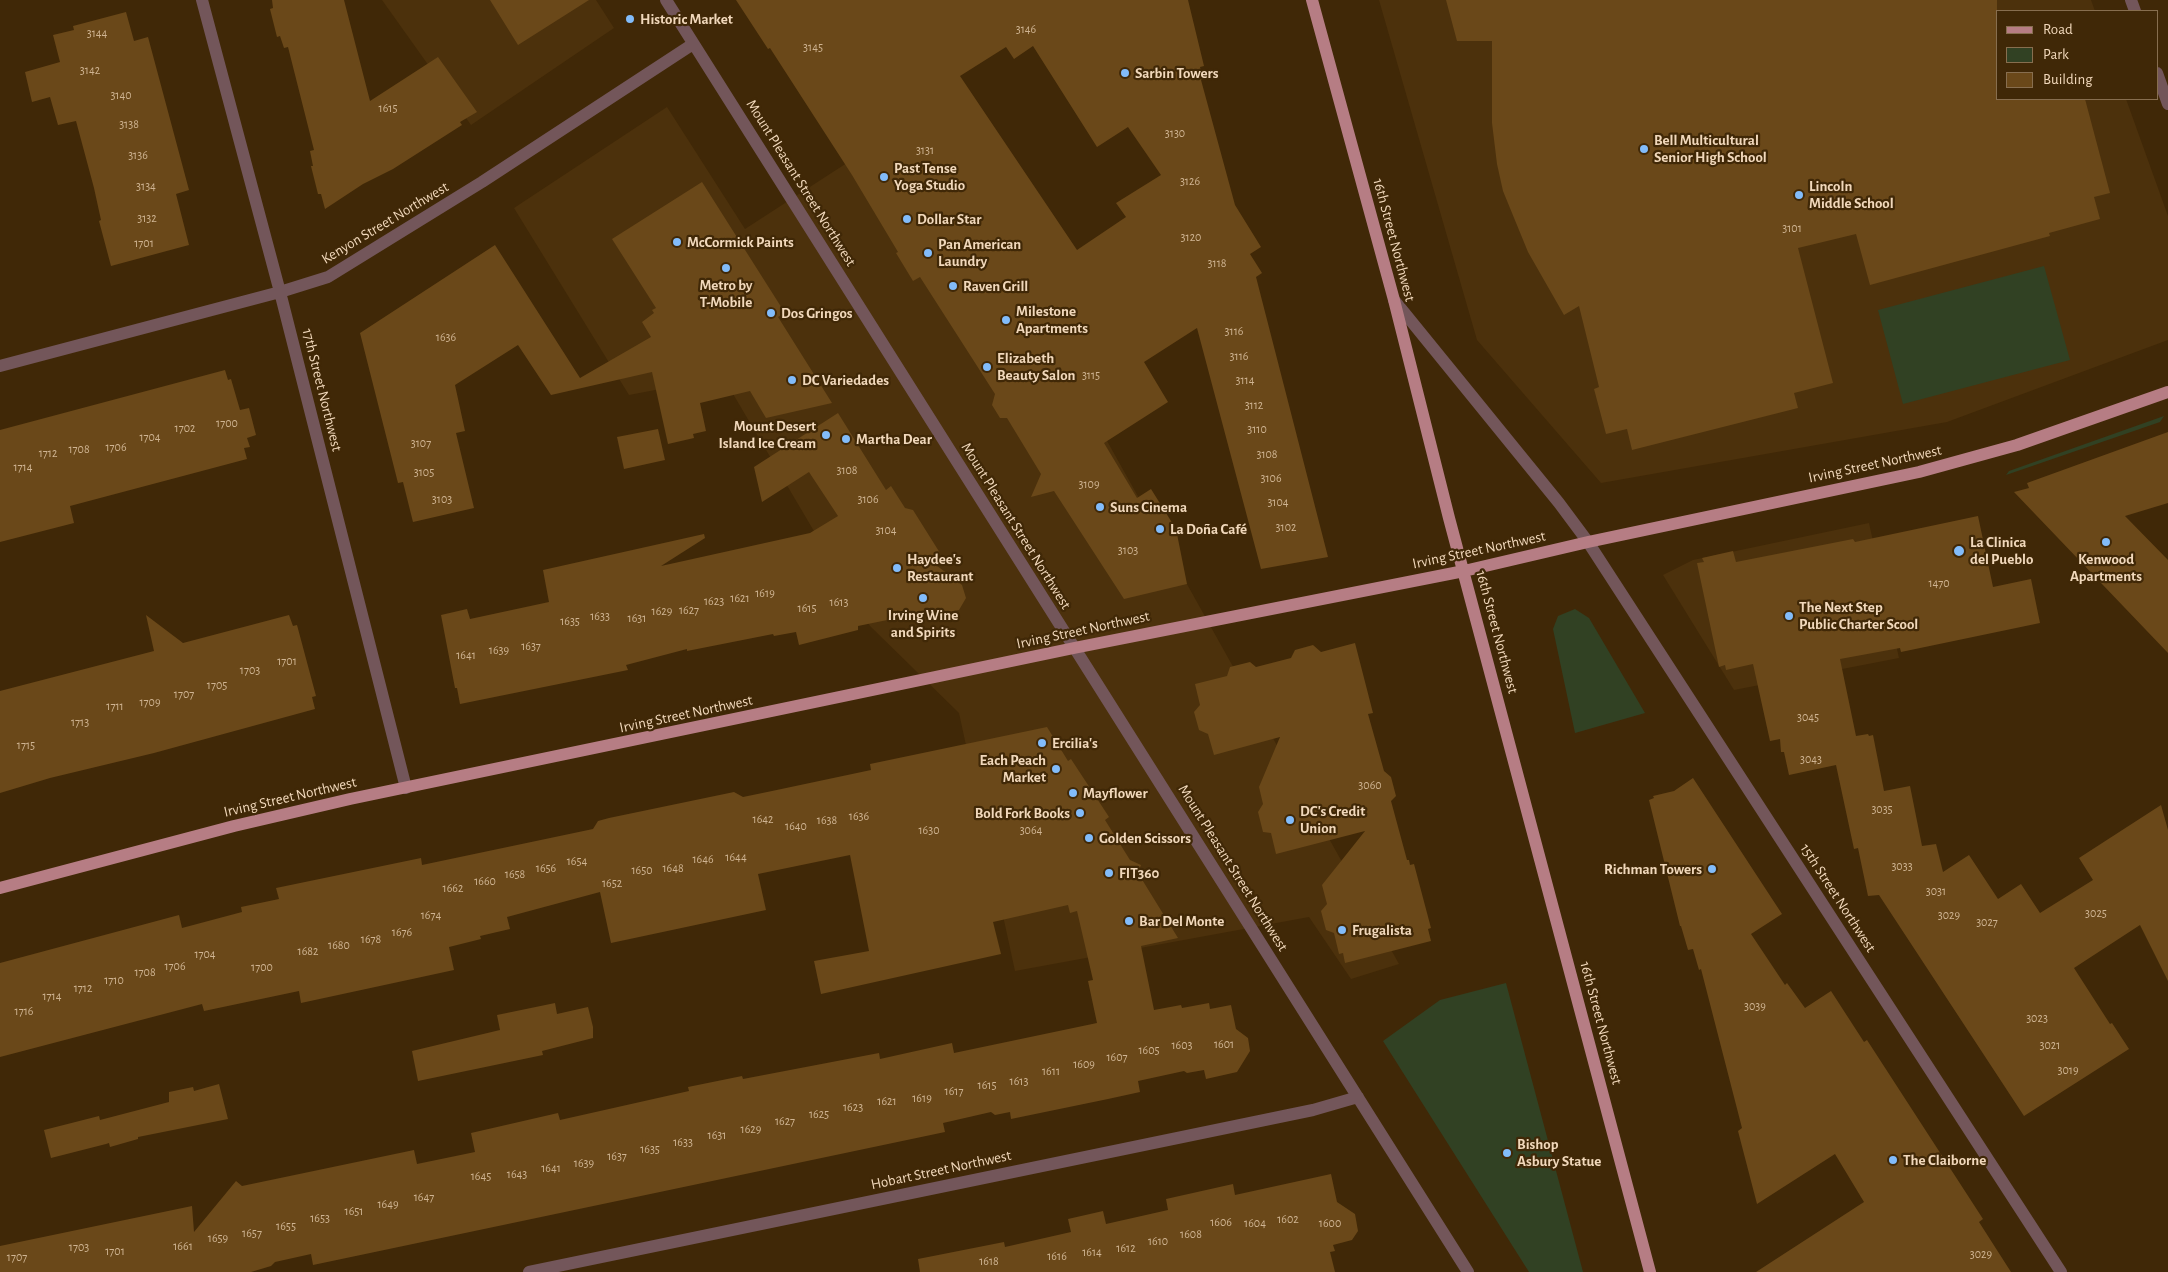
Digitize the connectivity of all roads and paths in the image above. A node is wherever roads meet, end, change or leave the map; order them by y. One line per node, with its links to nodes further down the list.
1 (202, 0): 7 (street, 17th Street Northwest)
2 (666, 0): 4 (street, Mount Pleasant Street Northwest)
3 (1312, 0): 8 (main road, 16th Street Northwest)
4 (693, 44): 7 (street, Kenyon Street Northwest); 13 (street, Mount Pleasant Street Northwest)
5 (2158, 76): 6 (street)
6 (2168, 104)
7 (280, 292): 9 (street, Kenyon Street Northwest); 14 (street, 17th Street Northwest)
8 (1394, 300): 11 (street, 15th Street Northwest); 12 (main road, 16th Street Northwest)
9 (0, 366)
10 (2168, 392): 11 (main road, Irving Street Northwest)
11 (1588, 542): 12 (main road, Irving Street Northwest); 20 (street, 15th Street Northwest)
12 (1464, 571): 13 (main road, Irving Street Northwest); 19 (main road, 16th Street Northwest)
13 (1074, 648): 14 (main road, Irving Street Northwest); 16 (street, Mount Pleasant Street Northwest)
14 (406, 788): 15 (main road, Irving Street Northwest)
15 (0, 888)
16 (1358, 1097): 17 (street, Hobart Street Northwest); 18 (street, Mount Pleasant Street Northwest)
17 (529, 1272)
18 (1468, 1272)
19 (1650, 1272)
20 (2061, 1272)

